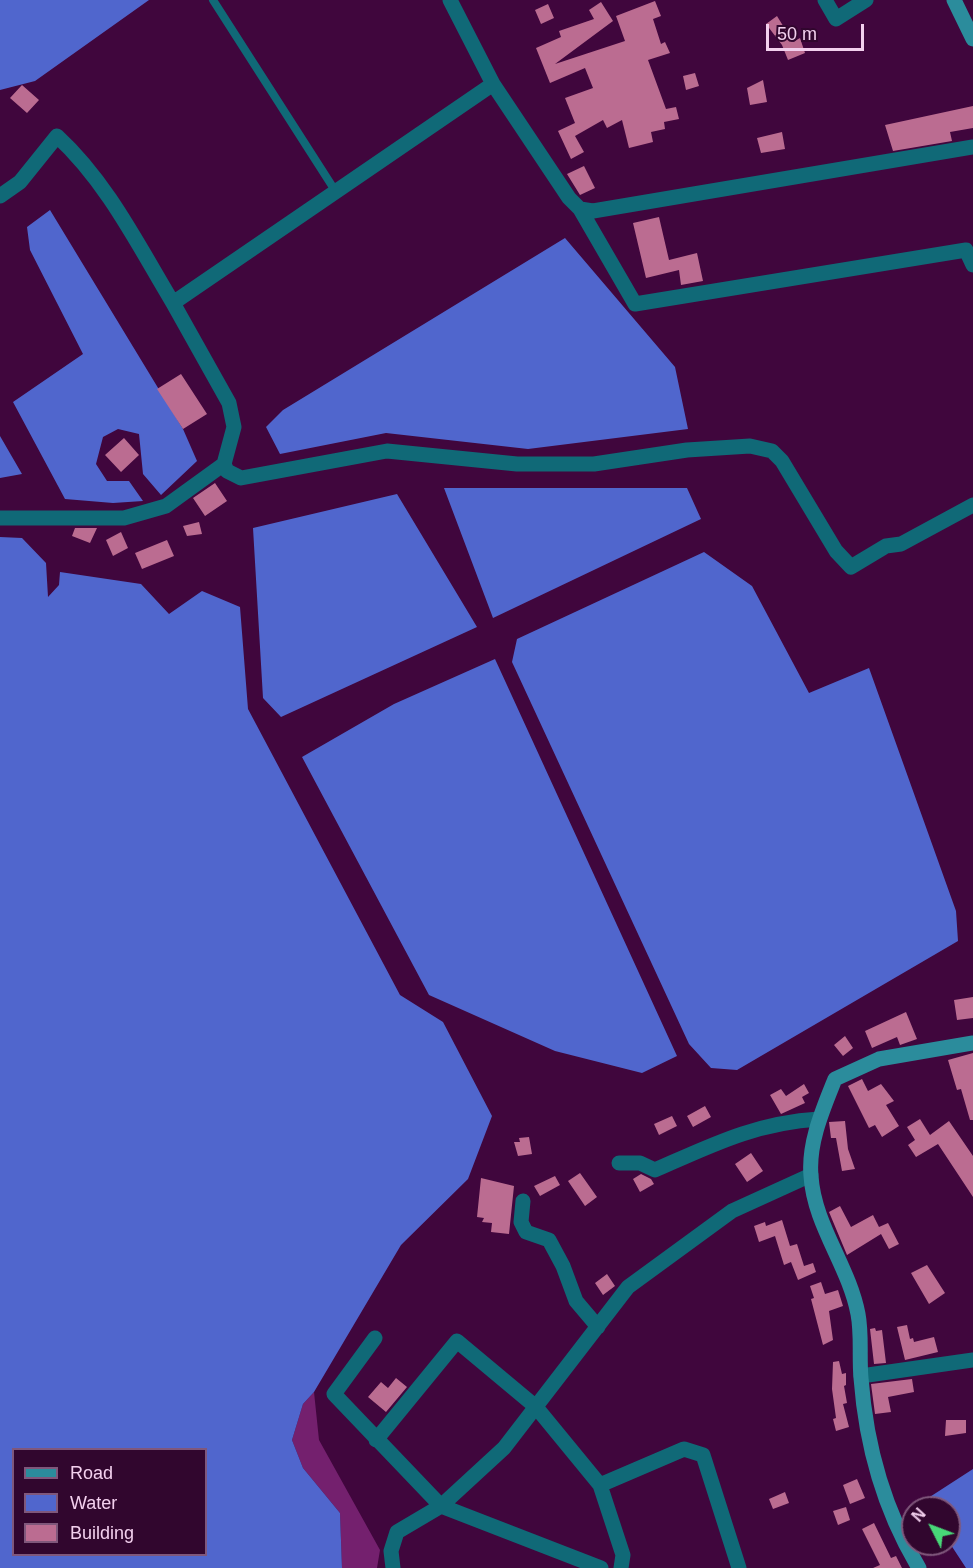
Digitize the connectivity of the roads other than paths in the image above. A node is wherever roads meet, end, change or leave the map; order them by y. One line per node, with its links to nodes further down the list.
1 (213, 0): 9 (lane)
2 (450, 0): 7 (street)
3 (825, 0): 4 (street)
4 (866, 0)
5 (954, 0): 6 (street)
6 (973, 39)
7 (493, 84): 9 (street); 11 (street)
8 (973, 147): 11 (street)
9 (336, 192): 13 (street)
10 (0, 196): 13 (street)
11 (580, 209): 12 (street)
12 (973, 265)
13 (173, 303): 14 (street)
14 (224, 464): 15 (street); 16 (street)
15 (973, 505)
16 (0, 518)
17 (973, 1043): 18 (street)
18 (819, 1119): 19 (street); 20 (street)
19 (620, 1163)
20 (811, 1174): 22 (street); 25 (street)
21 (523, 1201): 22 (street)
22 (598, 1327): 26 (street)
23 (375, 1338): 27 (street)
24 (973, 1360): 25 (street)
25 (861, 1376): 34 (street)
26 (536, 1407): 27 (street); 28 (street); 29 (street)
27 (376, 1440): 29 (street)
28 (600, 1485): 32 (street); 33 (street)
29 (441, 1506): 30 (street); 31 (street)
30 (393, 1568)
31 (601, 1568)
32 (621, 1568)
33 (740, 1568)
34 (919, 1568)

